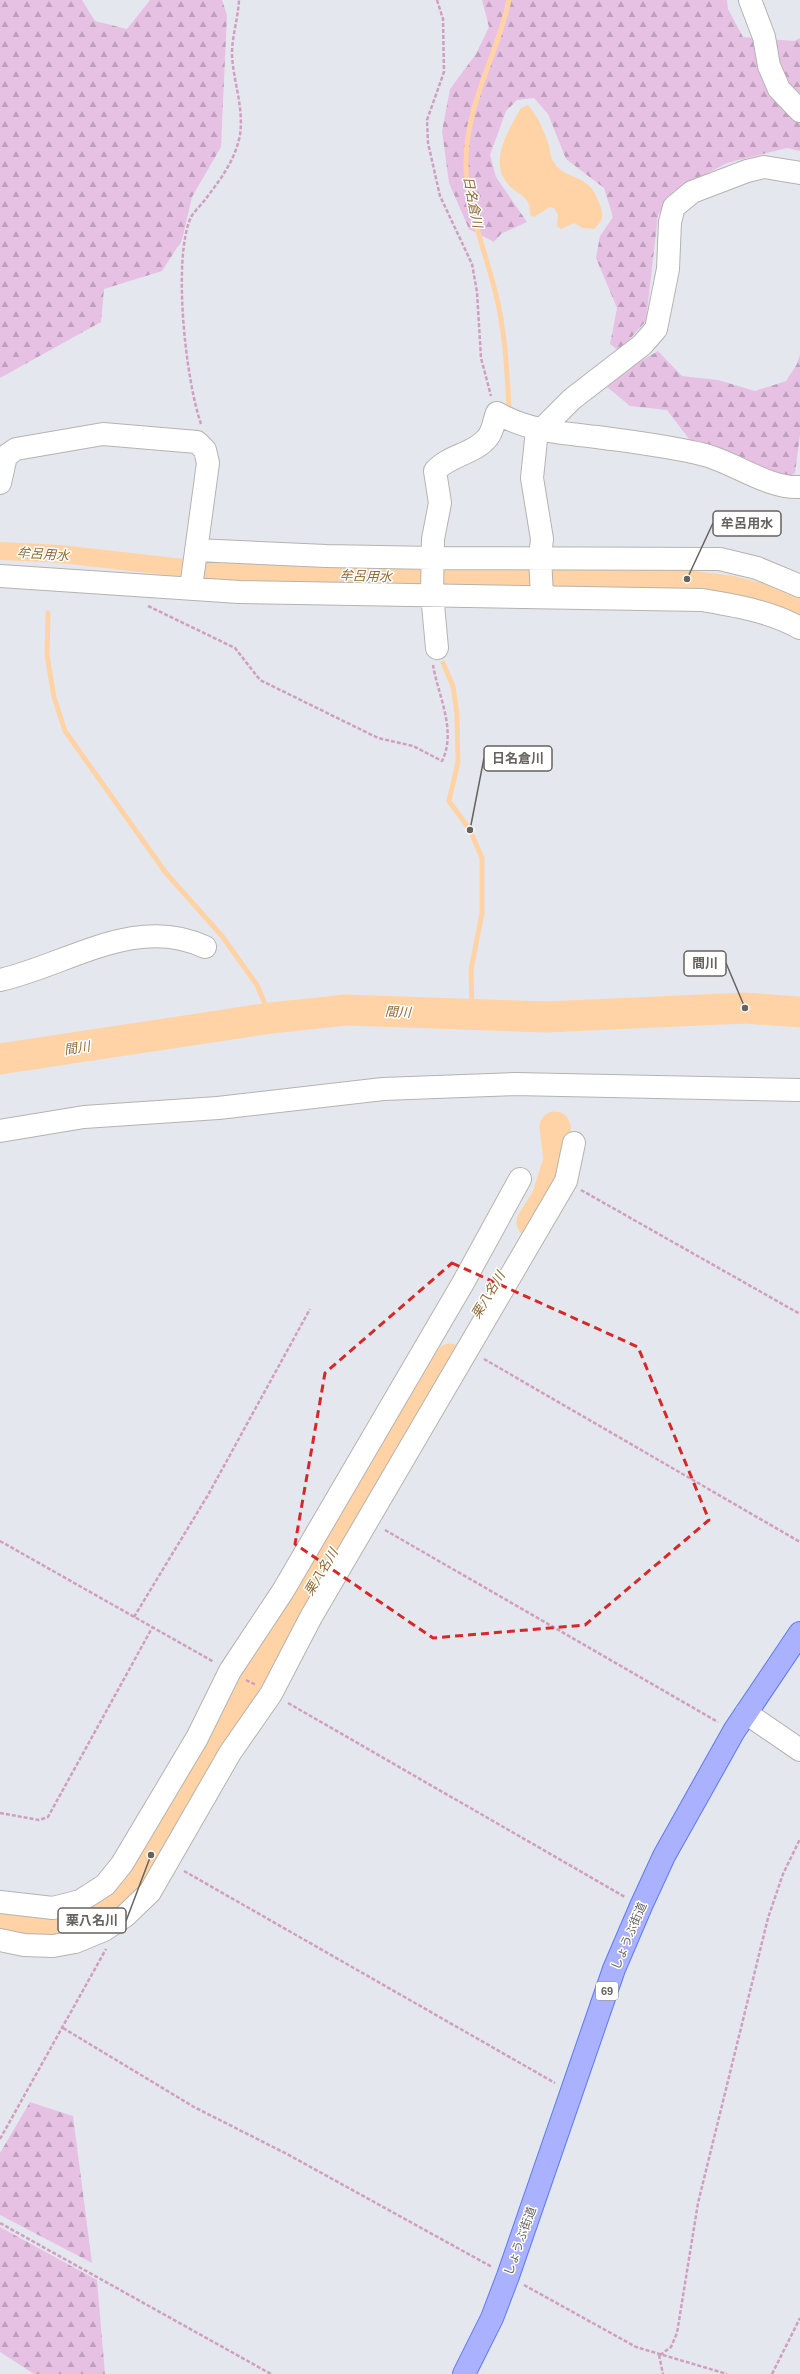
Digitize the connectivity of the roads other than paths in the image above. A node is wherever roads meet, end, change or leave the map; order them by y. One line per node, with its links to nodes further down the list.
1 (750, 0): 2 (street)
2 (800, 111)
3 (800, 173): 4 (street)
4 (537, 430): 6 (street); 8 (street); 9 (street)
5 (0, 483): 7 (street)
6 (800, 487)
7 (196, 553): 8 (street); 11 (street)
8 (433, 560): 9 (street); 13 (street)
9 (540, 561): 12 (street); 14 (street)
10 (0, 576): 11 (street)
11 (192, 584): 13 (street)
12 (800, 586)
13 (432, 590): 14 (street); 16 (street)
14 (542, 592): 15 (street)
15 (800, 628)
16 (437, 648)
17 (205, 947): 18 (street)
18 (0, 980)
19 (800, 1090): 20 (street)
20 (0, 1131)
21 (574, 1143): 27 (street)
22 (520, 1179): 26 (street)
23 (800, 1633): 24 (main road, しょうぶ街道 / 69)
24 (746, 1712): 25 (street); 28 (main road, しょうぶ街道 / 69)
25 (800, 1750)
26 (0, 1902)
27 (0, 1940)
28 (464, 2374)

